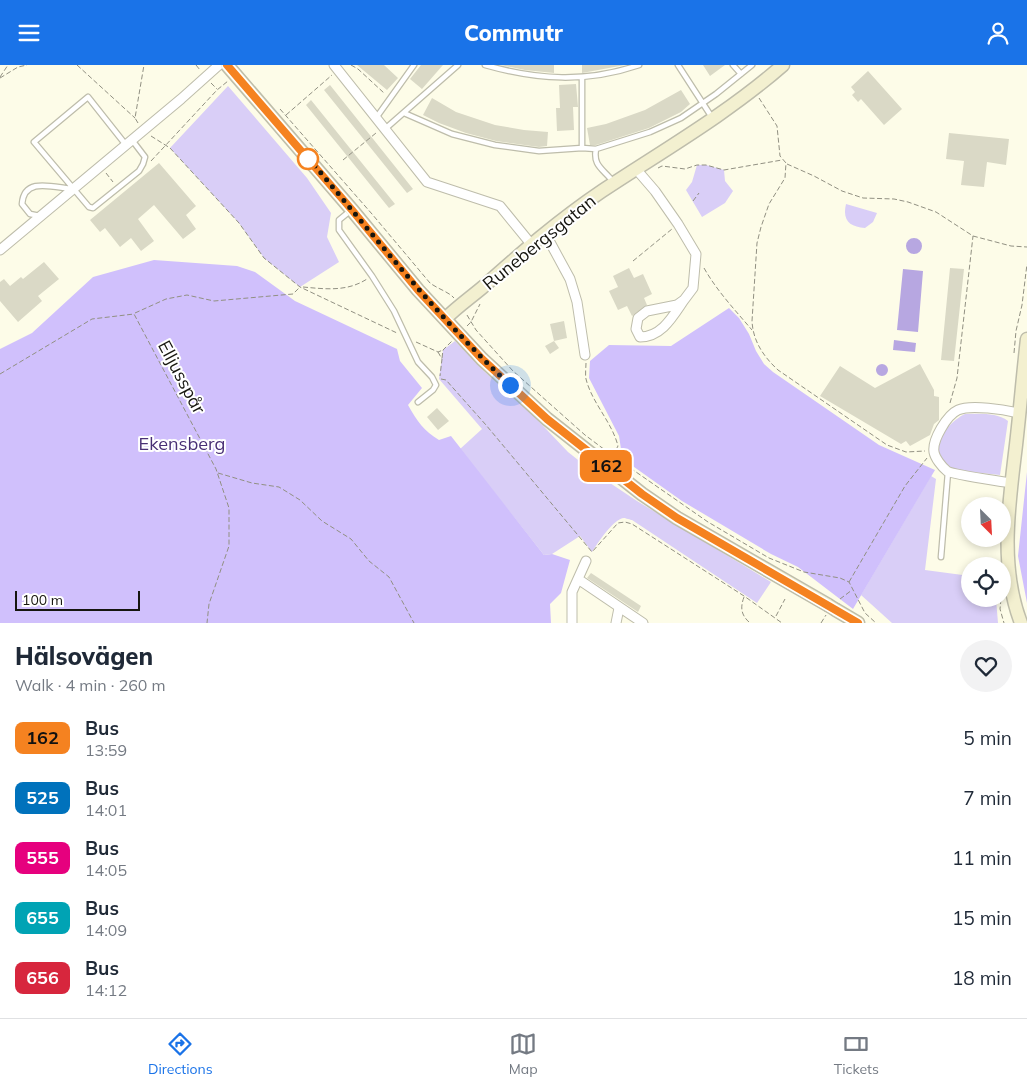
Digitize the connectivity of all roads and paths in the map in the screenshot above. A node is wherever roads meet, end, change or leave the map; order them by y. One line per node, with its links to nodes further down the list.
1 (8, 65): 19 (path)
2 (26, 65): 19 (path)
3 (77, 65): 27 (path)
4 (144, 65): 27 (path)
5 (219, 65): 31 (street)
6 (227, 65): 18 (main road)
7 (351, 65): 22 (path)
8 (458, 65): 25 (lane)
9 (485, 65): 20 (lane)
10 (640, 65): 20 (lane)
11 (678, 65): 23 (lane)
12 (733, 65): 17 (lane)
13 (752, 65): 17 (lane)
14 (783, 65): 29 (main road, Runebergsgatan)
15 (411, 66): 22 (lane)
16 (336, 68): 26 (path); 28 (street)
17 (741, 74): 23 (lane)
18 (236, 75): 33 (path); 47 (main road)
19 (0, 77)
20 (582, 77): 34 (lane)
21 (757, 95): 37 (path)
22 (390, 98): 28 (lane)
23 (702, 104): 29 (lane); 35 (lane)
24 (278, 107): 26 (path)
25 (404, 113): 30 (lane); 34 (lane)
26 (286, 116): 60 (path)
27 (135, 118): 31 (path)
28 (376, 120): 30 (street)
29 (713, 120): 41 (main road, Runebergsgatan)
30 (383, 128): 36 (path); 52 (street)
31 (143, 131): 32 (street); 33 (path)
32 (129, 142): 40 (lane); 44 (street); 44 (lane)
33 (167, 145): 40 (path); 58 (path)
34 (582, 148): 35 (lane)
35 (596, 149): 42 (lane)
36 (343, 160)
37 (783, 160): 38 (path); 41 (path)
38 (786, 163): 51 (path); 63 (path)
39 (102, 169): 43 (path)
40 (139, 171): 43 (lane)
41 (638, 171): 49 (street); 50 (main road, Runebergsgatan)
42 (610, 178)
43 (118, 188): 44 (lane)
44 (73, 189): 48 (street); 48 (lane)
45 (699, 193): 46 (path)
46 (693, 201)
47 (352, 210): 57 (lane); 62 (main road)
48 (41, 216): 54 (street)
49 (678, 224): 55 (street); 56 (path)
50 (545, 233): 52 (main road, Runebergsgatan); 68 (street)
51 (973, 236): 53 (path); 71 (path)
52 (532, 243): 60 (main road, Runebergsgatan)
53 (1027, 247)
54 (0, 250)
55 (696, 254): 59 (street); 63 (path)
56 (634, 261)
57 (372, 276): 58 (path); 64 (lane)
58 (300, 287): 61 (path); 64 (path)
59 (684, 300): 59 (street)
60 (460, 304): 62 (main road, Runebergsgatan); 74 (path)
61 (134, 314): 69 (path); 76 (path, Elljusspår)
62 (445, 319): 96 (main road)
63 (752, 330): 73 (path)
64 (405, 337): 67 (path); 70 (lane)
65 (1027, 339): 72 (main road)
66 (443, 350): 67 (path)
67 (438, 351): 84 (path)
68 (586, 355): 74 (path)
69 (0, 374)
70 (418, 402)
71 (950, 403)
72 (1019, 413): 73 (street); 77 (main road)
73 (934, 451): 75 (street); 83 (path)
74 (613, 456): 80 (path)
75 (948, 472): 77 (street); 78 (lane)
76 (217, 473): 89 (path, Elljusspår); 90 (path)
77 (1011, 483): 99 (main road)
78 (941, 557)
79 (586, 561): 82 (street)
80 (796, 569): 81 (path); 83 (path)
81 (792, 575)
82 (578, 579): 87 (street); 91 (street)
83 (849, 582): 97 (path)
84 (744, 596): 88 (path); 94 (path)
85 (785, 599): 88 (path)
86 (1000, 607): 98 (path)
87 (620, 608): 92 (street); 93 (street)
88 (776, 617): 95 (path)
89 (206, 623)
90 (414, 623)
91 (572, 623)
92 (616, 623)
93 (644, 623)
94 (750, 623)
95 (782, 623)
96 (858, 623)
97 (876, 623)
98 (1004, 623)
99 (1021, 623)

